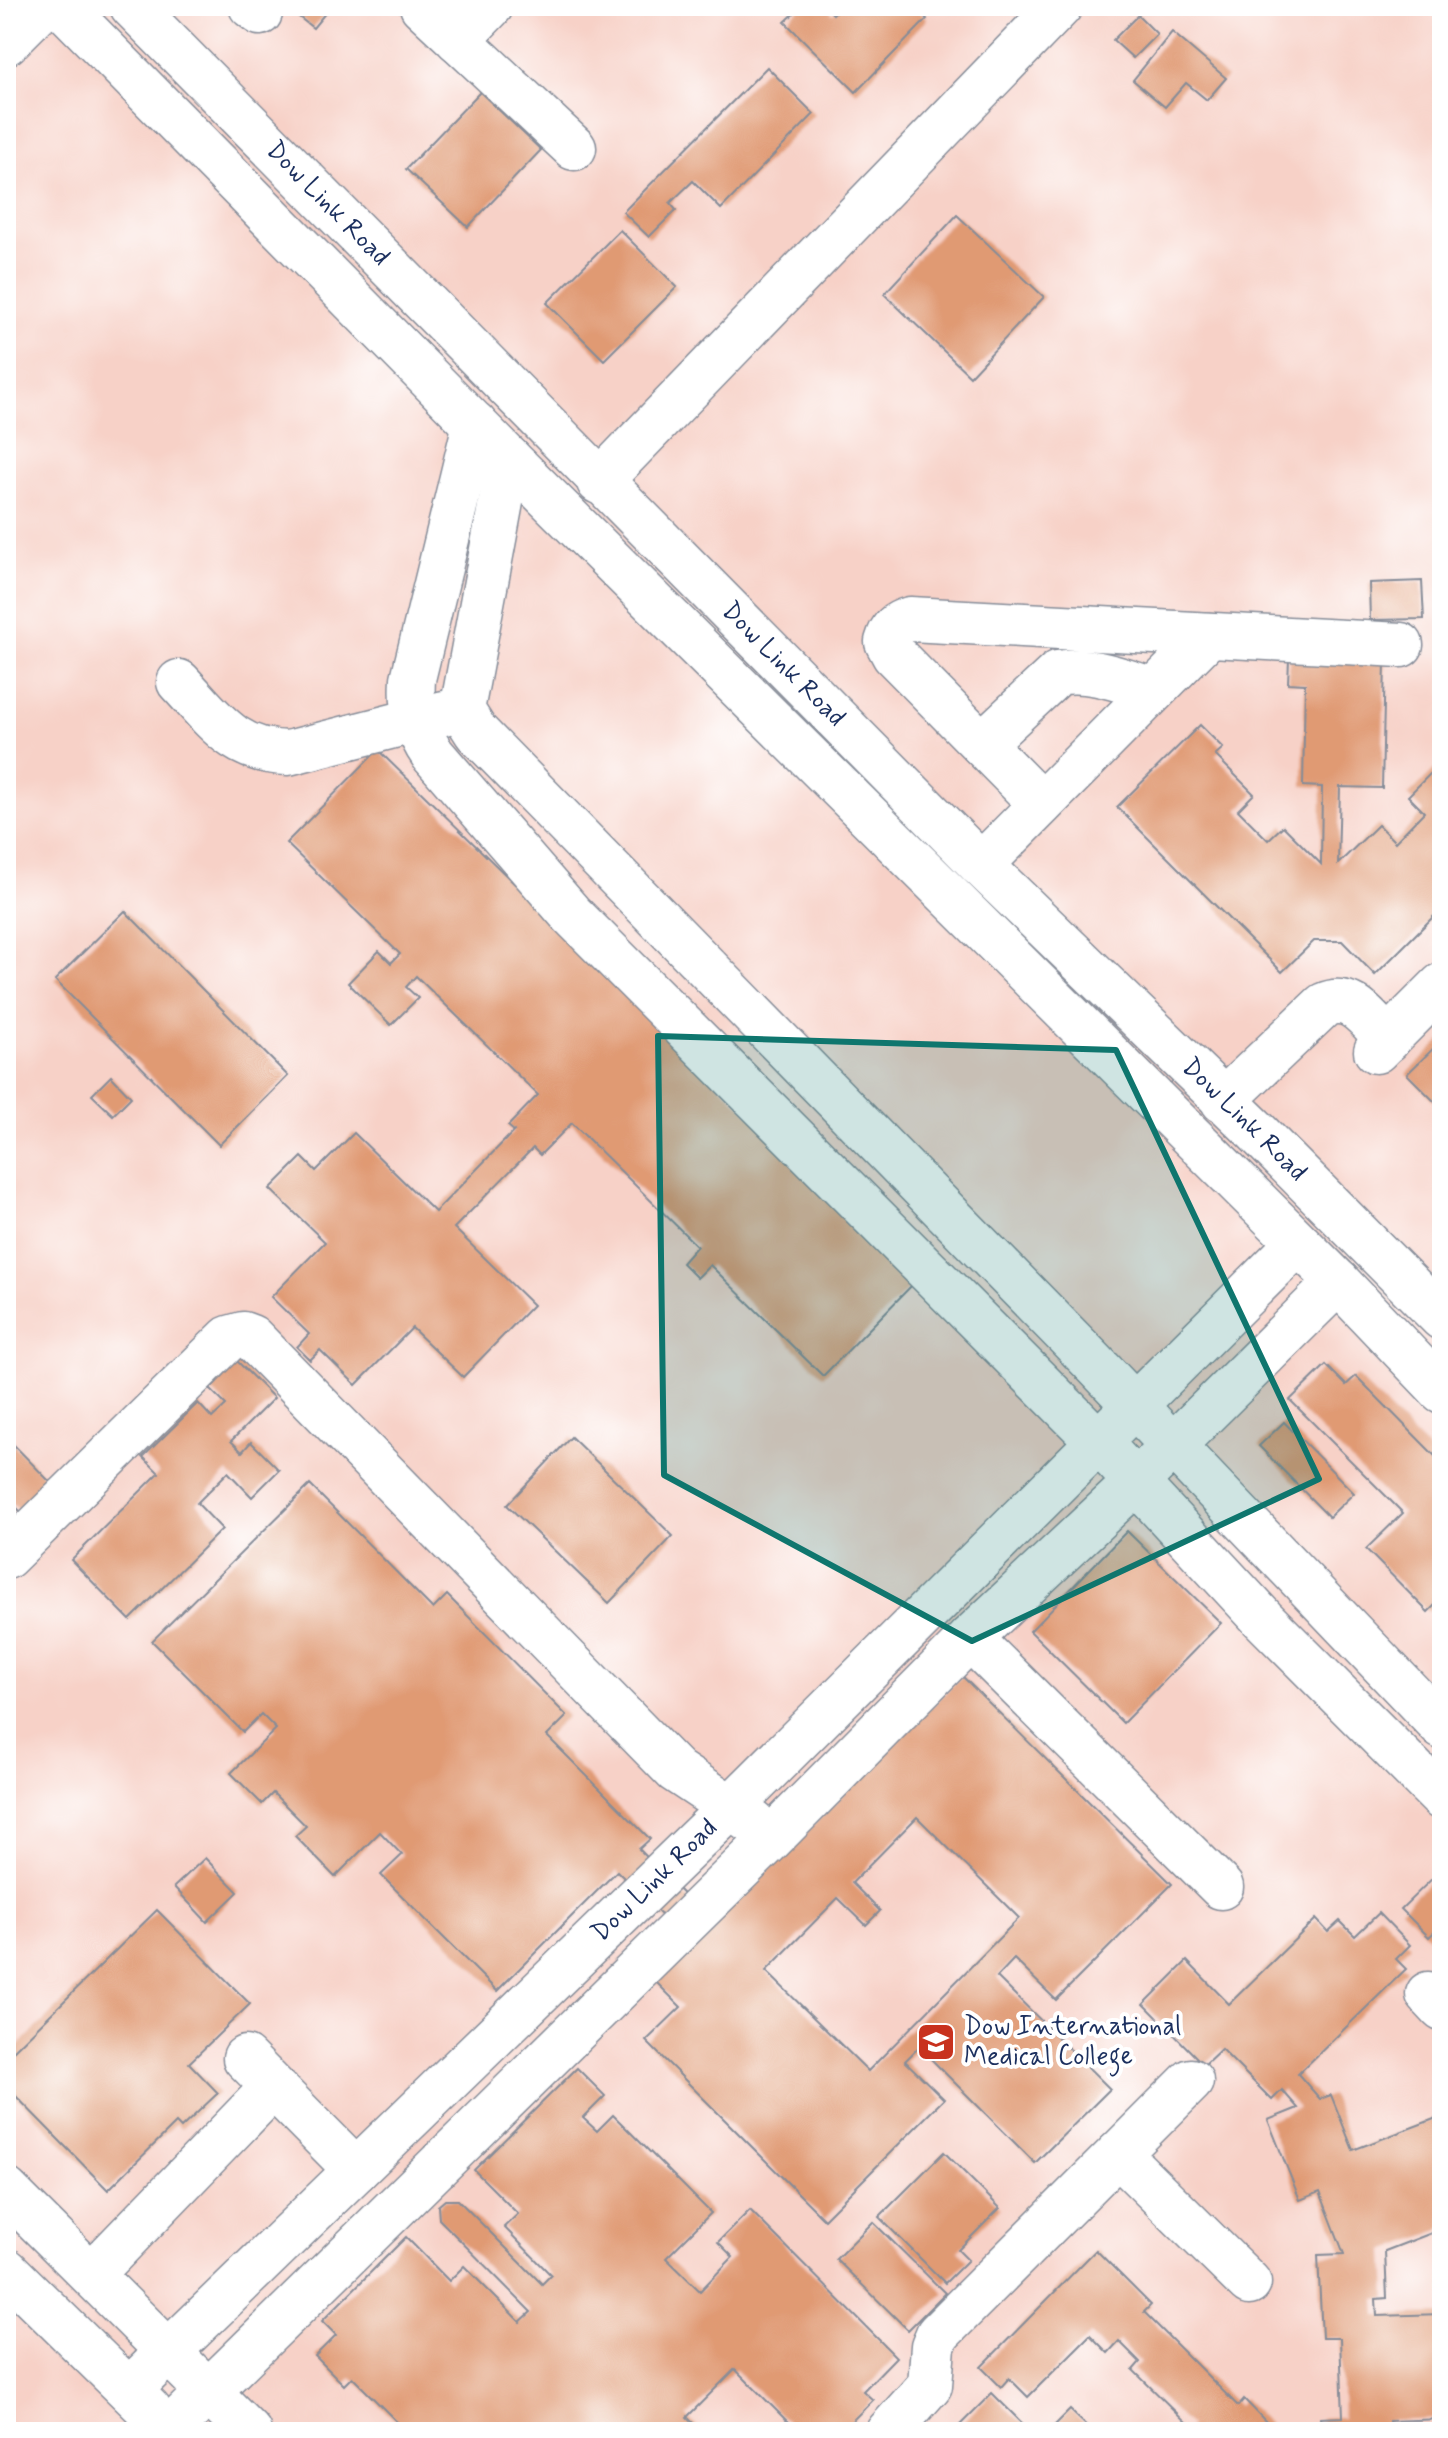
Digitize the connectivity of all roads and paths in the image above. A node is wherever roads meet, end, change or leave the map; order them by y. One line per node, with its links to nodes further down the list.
1 (43, 6): 8 (lane)
2 (62, 6): 10 (lane, Dow Link Road)
3 (132, 6): 12 (lane, Dow Link Road)
4 (422, 6): 7 (lane)
5 (491, 6): 7 (lane)
6 (1060, 6): 12 (lane)
7 (458, 40): 9 (lane)
8 (6, 43)
9 (574, 148)
10 (475, 424): 11 (lane, Dow Link Road); 18 (lane)
11 (509, 459): 17 (lane); 24 (lane, Dow Link Road)
12 (599, 482): 21 (lane, Dow Link Road)
13 (1209, 635): 14 (lane); 16 (lane); 19 (lane)
14 (1401, 645)
15 (179, 682): 18 (lane)
16 (1154, 690): 19 (lane); 20 (lane)
17 (462, 710): 18 (lane); 29 (lane)
18 (415, 718): 30 (lane)
19 (982, 744): 20 (lane)
20 (1041, 804): 21 (lane)
21 (981, 865): 23 (lane, Dow Link Road)
22 (1442, 985): 23 (lane)
23 (1238, 1114): 24 (lane); 27 (lane, Dow Link Road)
24 (1213, 1162): 25 (lane, Dow Link Road)
25 (1298, 1243): 26 (lane, Dow Link Road); 29 (lane, Dow Link Road)
26 (1338, 1282): 28 (lane, Dow Link Road); 31 (lane)
27 (1442, 1318)
28 (1442, 1391)
29 (1134, 1404): 30 (lane, Dow Link Road); 31 (lane)
30 (1097, 1440): 32 (lane); 37 (lane, Dow Link Road)
31 (1171, 1445): 32 (lane); 35 (lane)
32 (1135, 1483): 34 (lane); 36 (lane)
33 (6, 1557): 37 (lane)
34 (970, 1638): 38 (lane); 39 (lane)
35 (1442, 1727)
36 (1442, 1798)
37 (732, 1806): 38 (lane); 42 (lane, Dow Link Road)
38 (770, 1840): 48 (lane)
39 (1221, 1887)
40 (1191, 2081): 41 (lane)
41 (1118, 2154): 47 (lane); 54 (lane)
42 (356, 2170): 44 (lane, Dow Link Road); 46 (lane)
43 (6, 2190): 46 (lane)
44 (272, 2251): 48 (lane); 49 (lane, Dow Link Road)
45 (6, 2270): 50 (lane)
46 (92, 2274): 49 (lane)
47 (1249, 2283)
48 (312, 2290): 51 (lane)
49 (170, 2350): 50 (lane, Dow Link Road); 51 (lane)
50 (129, 2390): 52 (lane)
51 (210, 2390): 52 (lane); 53 (lane)
52 (170, 2431)
53 (249, 2432)
54 (888, 2432)

